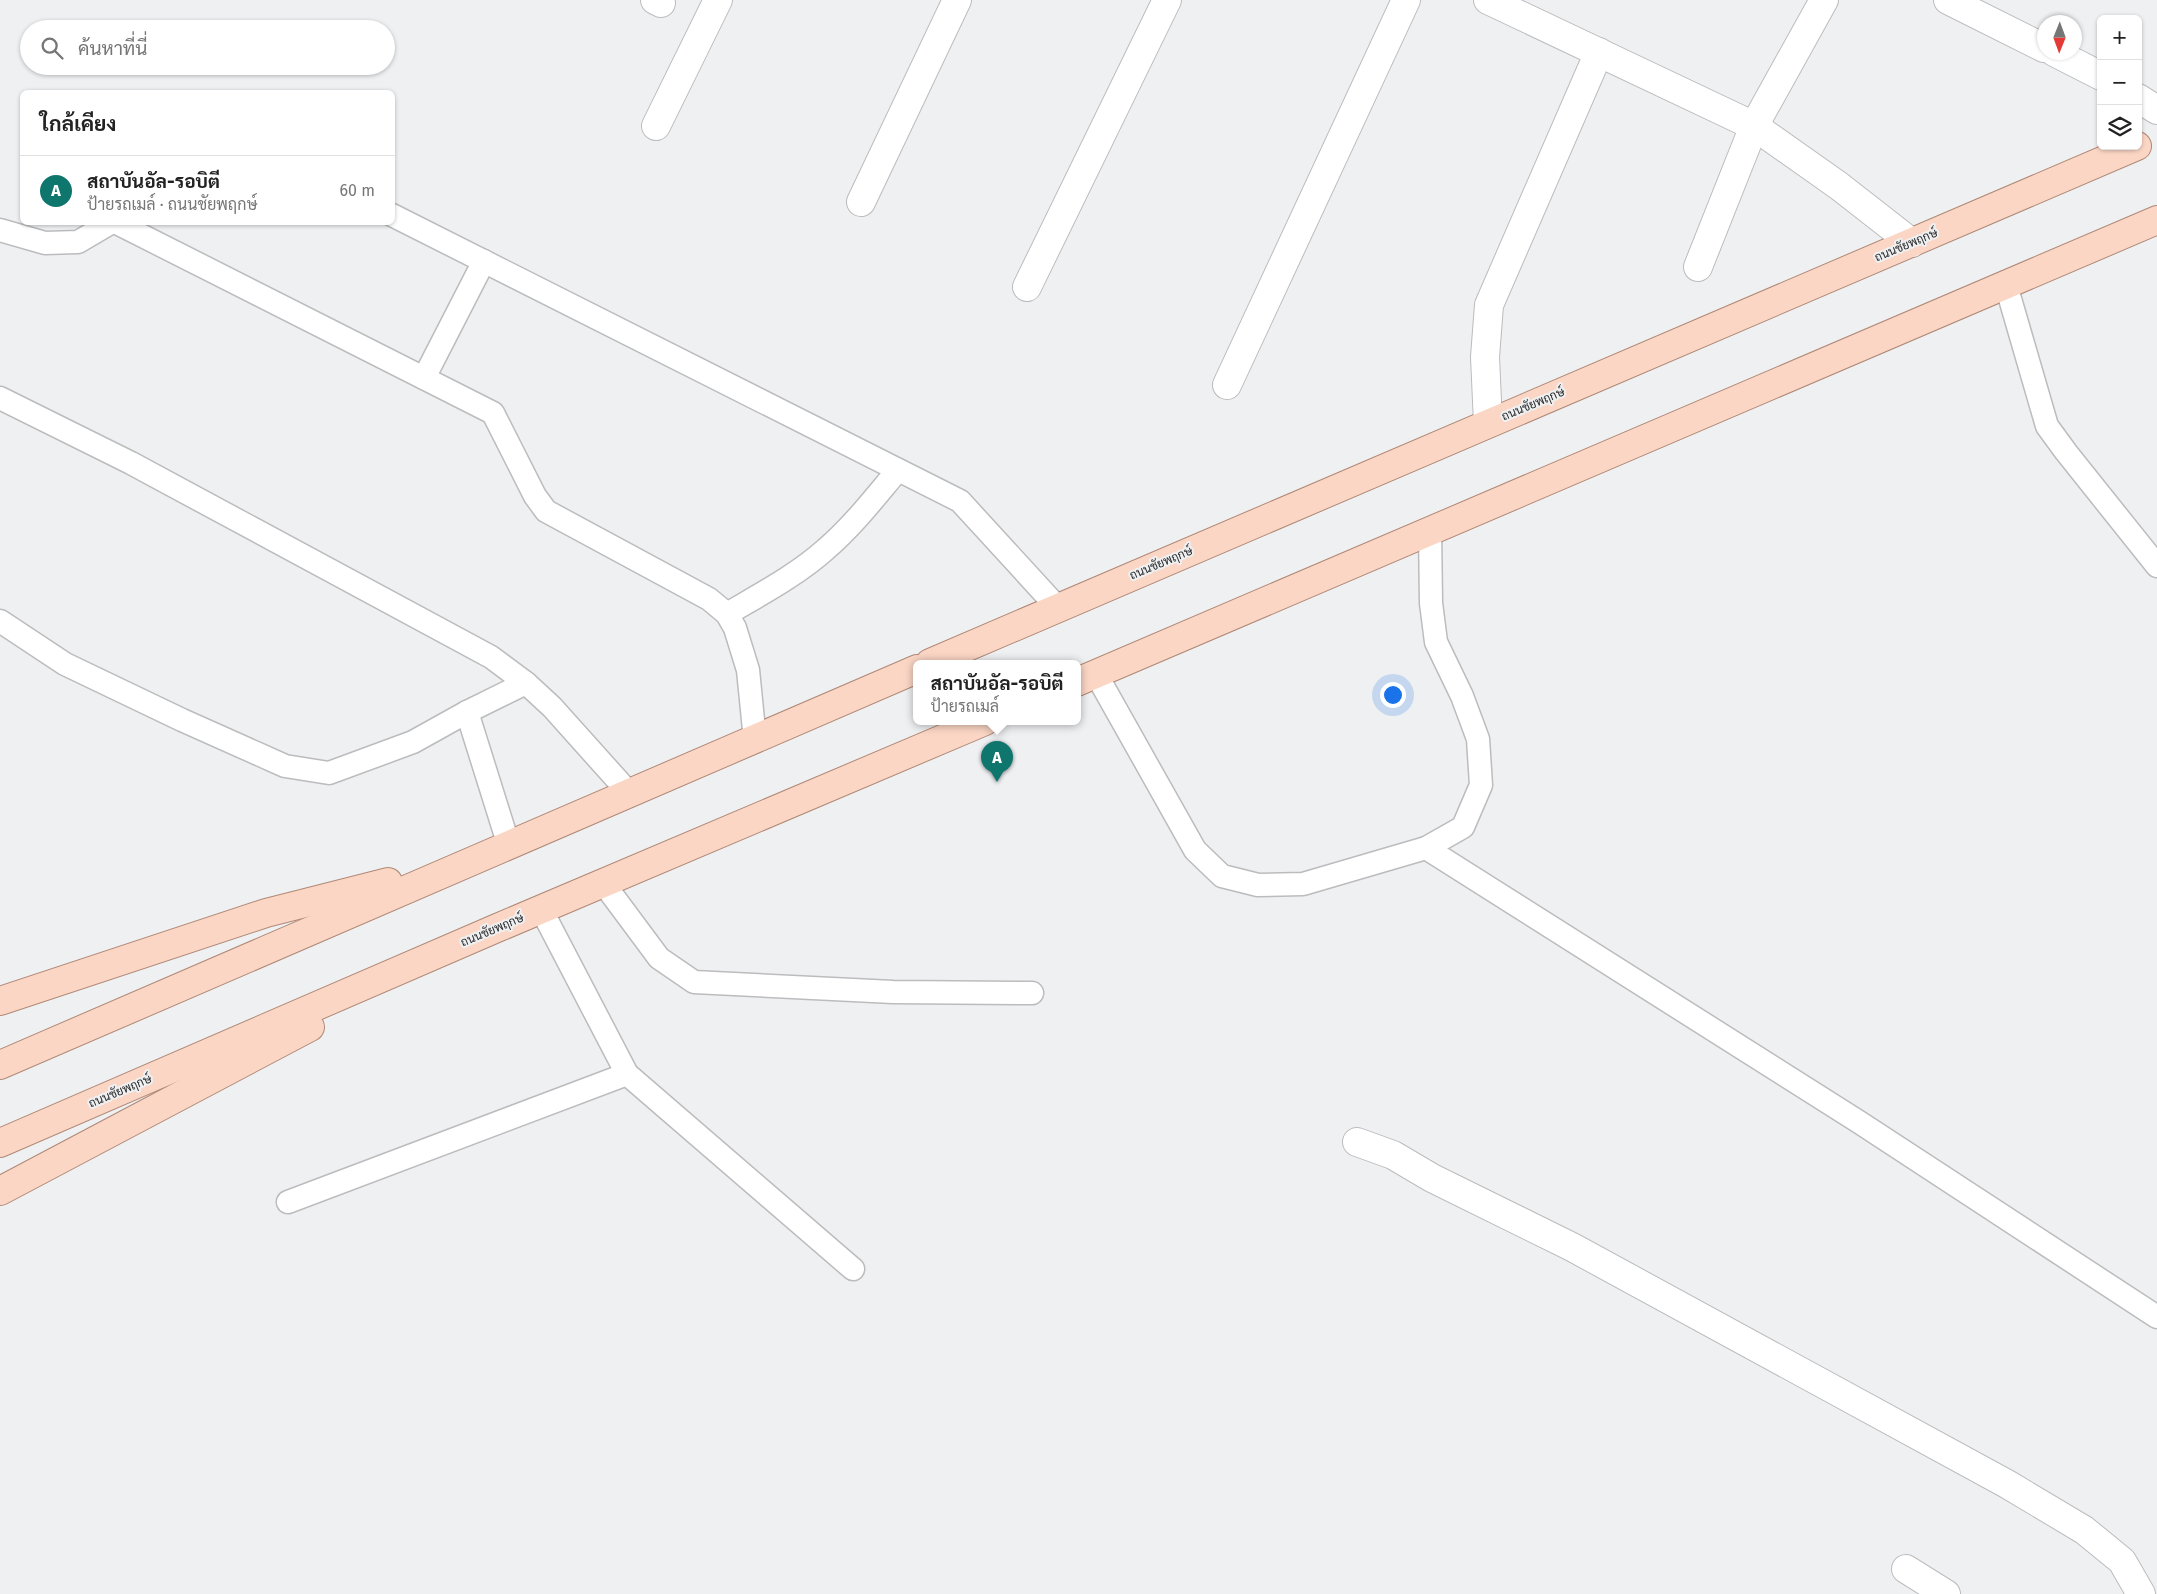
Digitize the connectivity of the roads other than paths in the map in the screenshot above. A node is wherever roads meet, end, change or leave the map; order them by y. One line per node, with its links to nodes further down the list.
1 (718, 0): 14 (street)
2 (957, 0): 19 (street)
3 (1167, 0): 29 (street)
4 (1406, 0): 31 (street)
5 (1488, 0): 9 (street)
6 (1824, 0): 15 (street)
7 (1948, 0): 8 (street)
8 (2037, 44)
9 (1599, 52): 15 (street); 33 (street)
10 (2070, 60): 11 (street)
11 (2097, 74)
12 (2142, 101): 13 (street)
13 (2157, 110)
14 (656, 126)
15 (1754, 126): 25 (street); 27 (street)
16 (2157, 138): 17 (main road, ถนนชัยพฤกษ์)
17 (2142, 144)
18 (2129, 150): 25 (main road, ถนนชัยพฤกษ์)
19 (862, 202)
20 (395, 216): 26 (lane)
21 (2157, 220): 28 (main road)
22 (109, 225): 24 (lane)
23 (120, 225): 30 (lane)
24 (0, 230)
25 (1912, 243): 33 (main road, ถนนชัยพฤกษ์)
26 (484, 261): 30 (lane); 34 (lane)
27 (1698, 267)
28 (2006, 285): 35 (main road); 36 (lane)
29 (1028, 287)
30 (424, 378): 38 (lane)
31 (1227, 385)
32 (0, 398): 43 (lane)
33 (1488, 423): 37 (main road, ถนนชัยพฤกษ์)
34 (898, 470): 37 (lane); 38 (lane)
35 (1430, 530): 42 (main road); 49 (lane)
36 (2157, 566)
37 (1058, 608): 40 (main road, ถนนชัยพฤกษ์)
38 (727, 614): 46 (lane)
39 (0, 622): 44 (lane)
40 (937, 660)
41 (913, 671): 46 (main road)
42 (1086, 678): 49 (lane)
43 (526, 683): 44 (lane); 47 (lane)
44 (467, 712): 48 (lane)
45 (976, 725): 51 (main road, ถนนชัยพฤกษ์)
46 (755, 740): 47 (main road)
47 (630, 794): 48 (main road)
48 (509, 846): 50 (main road)
49 (1426, 848): 63 (lane)
50 (470, 861): 55 (main road); 56 (main road)
51 (604, 884): 52 (main road, ถนนชัยพฤกษ์); 54 (lane)
52 (541, 910): 53 (main road, ถนนชัยพฤกษ์); 57 (lane)
53 (497, 928): 59 (main road, ถนนชัยพฤกษ์); 60 (main road)
54 (1032, 994)
55 (0, 1001)
56 (0, 1065)
57 (627, 1074): 61 (lane); 62 (lane)
58 (1356, 1142): 66 (street)
59 (0, 1143)
60 (0, 1191)
61 (288, 1202)
62 (853, 1269)
63 (2157, 1316)
64 (1906, 1569): 65 (street)
65 (1946, 1594)
66 (2141, 1594)

